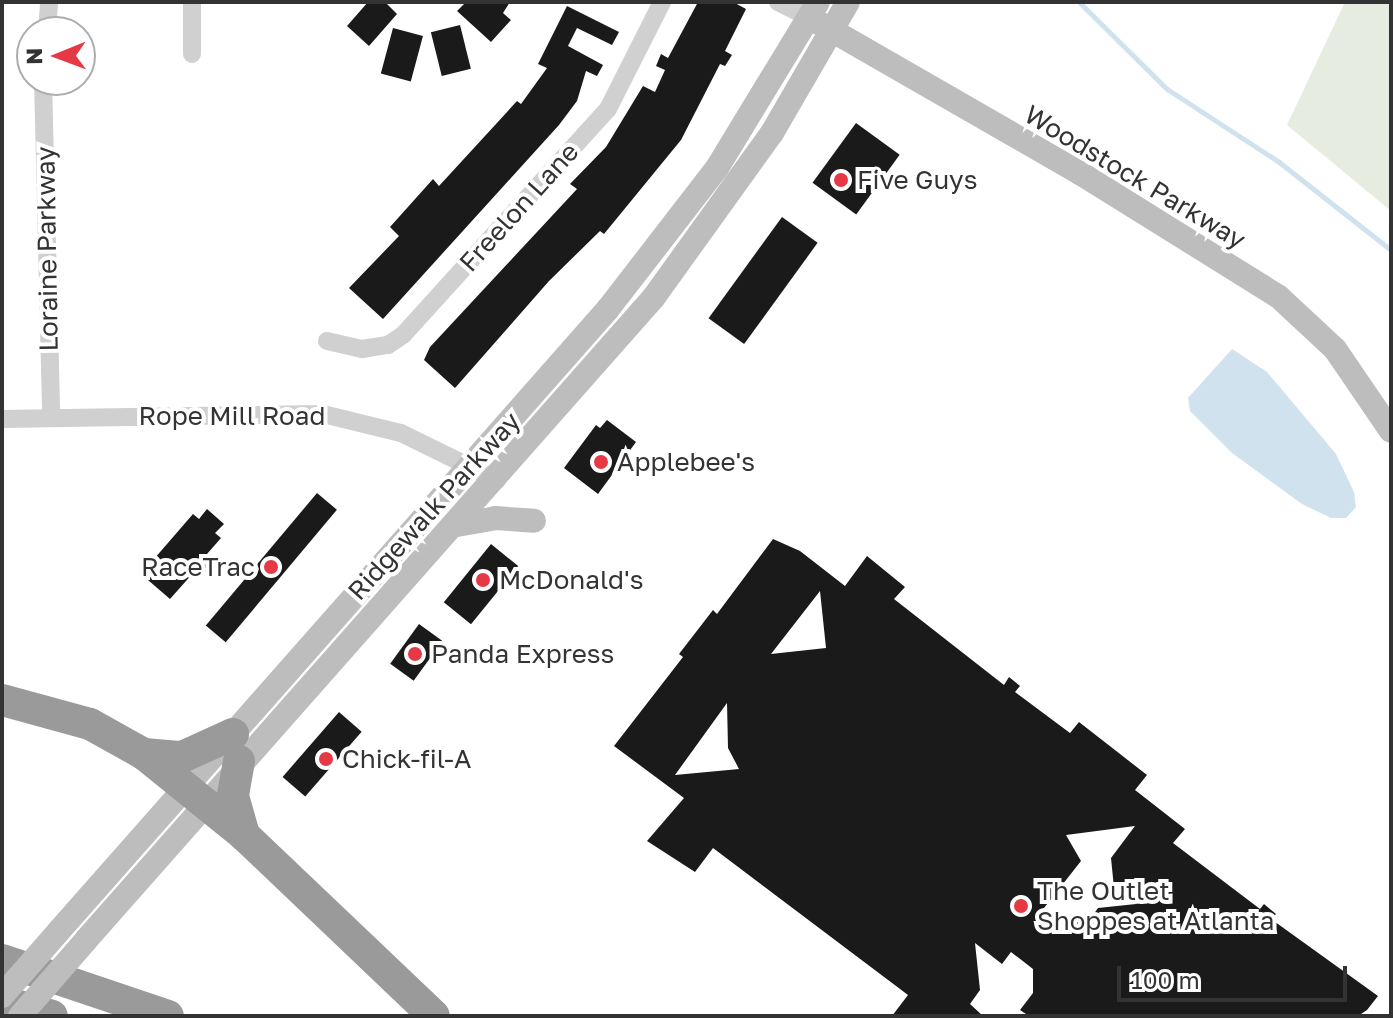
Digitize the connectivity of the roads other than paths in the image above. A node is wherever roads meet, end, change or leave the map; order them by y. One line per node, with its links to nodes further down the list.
1 (192, 2): 7 (street)
2 (662, 2): 9 (street, Freelon Lane)
3 (778, 2): 5 (street)
4 (848, 2): 6 (main road, Ridgewalk Parkway)
5 (814, 10): 6 (main road, Woodstock Parkway); 13 (main road, Ridgewalk Parkway)
6 (832, 32): 12 (main road, Woodstock Parkway); 14 (main road, Ridgewalk Parkway)
7 (192, 54)
8 (43, 96): 10 (street, Loraine Parkway)
9 (327, 341)
10 (51, 418): 11 (street, Rope Mill Road); 13 (street, Rope Mill Road)
11 (2, 419)
12 (1391, 431)
13 (473, 466): 14 (street, Rope Mill Road); 18 (main road, Ridgewalk Parkway)
14 (497, 480): 16 (main road, Ridgewalk Parkway)
15 (534, 521): 16 (main road)
16 (457, 525): 18 (main road, Ridgewalk Parkway)
17 (2, 700): 19 (highway)
18 (236, 747): 19 (highway); 20 (main road, Ridgewalk Parkway); 21 (highway)
19 (144, 754): 20 (highway)
20 (194, 795): 21 (highway); 23 (main road, Ridgewalk Parkway, bridge); 24 (main road, Ridgewalk Parkway, bridge)
21 (244, 835): 27 (highway)
22 (2, 960): 26 (highway)
23 (2, 999): 25 (highway)
24 (20, 1016)
25 (52, 1016)
26 (168, 1016)
27 (434, 1016)

